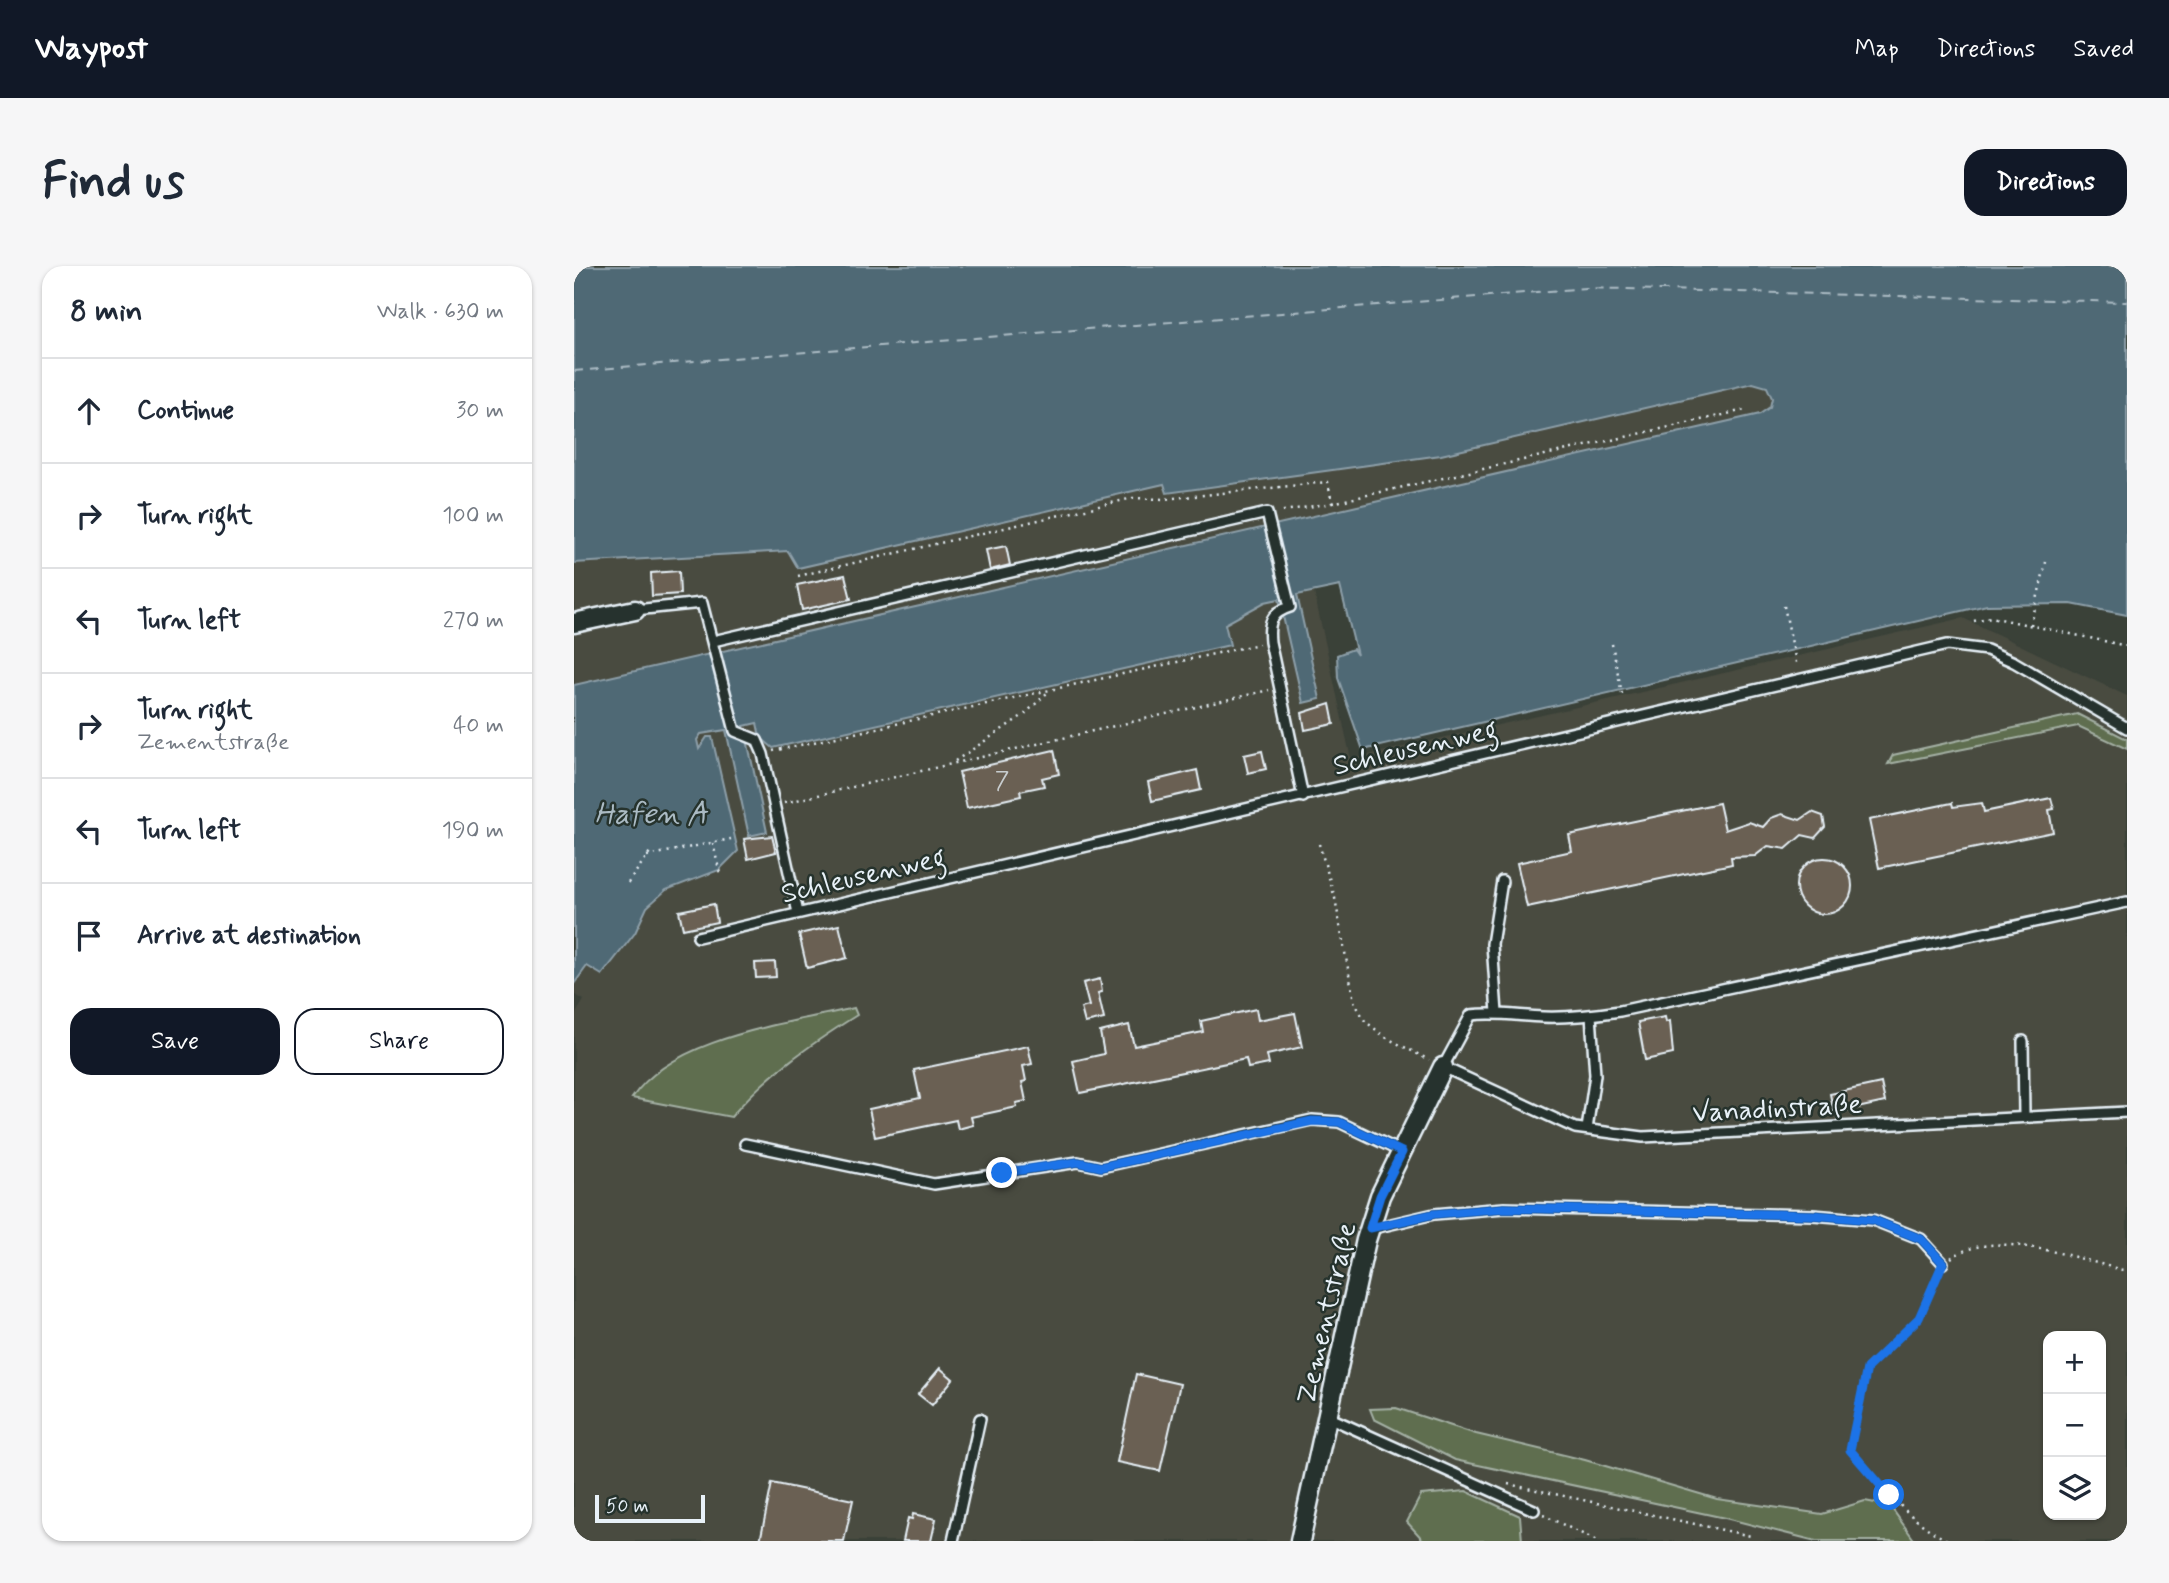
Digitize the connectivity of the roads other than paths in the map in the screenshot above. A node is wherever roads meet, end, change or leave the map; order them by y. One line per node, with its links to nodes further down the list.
1 (635, 610): 2 (street); 3 (lane)
2 (574, 623)
3 (713, 641): 5 (lane); 8 (lane)
4 (2127, 728): 5 (lane, Schleusenweg)
5 (1303, 797): 8 (lane, Schleusenweg)
6 (1502, 881): 10 (lane)
7 (2127, 902): 11 (lane)
8 (797, 913): 9 (lane, Schleusenweg)
9 (698, 937)
10 (1497, 1013): 11 (lane); 13 (lane)
11 (1591, 1016): 16 (lane)
12 (2023, 1041): 15 (lane)
13 (1443, 1067): 16 (lane, Vanadinstraße); 18 (street, Zementstraße)
14 (2127, 1112): 15 (lane, Vanadinstraße)
15 (2024, 1115): 16 (lane, Vanadinstraße)
16 (1587, 1129)
17 (745, 1144): 18 (lane)
18 (1402, 1152): 19 (street, Zementstraße)
19 (1370, 1228): 20 (lane); 21 (street, Zementstraße)
20 (1943, 1263)
21 (1328, 1417): 23 (lane); 25 (street, Zementstraße)
22 (980, 1419): 24 (lane)
23 (1534, 1510)
24 (953, 1541)
25 (1300, 1541)

